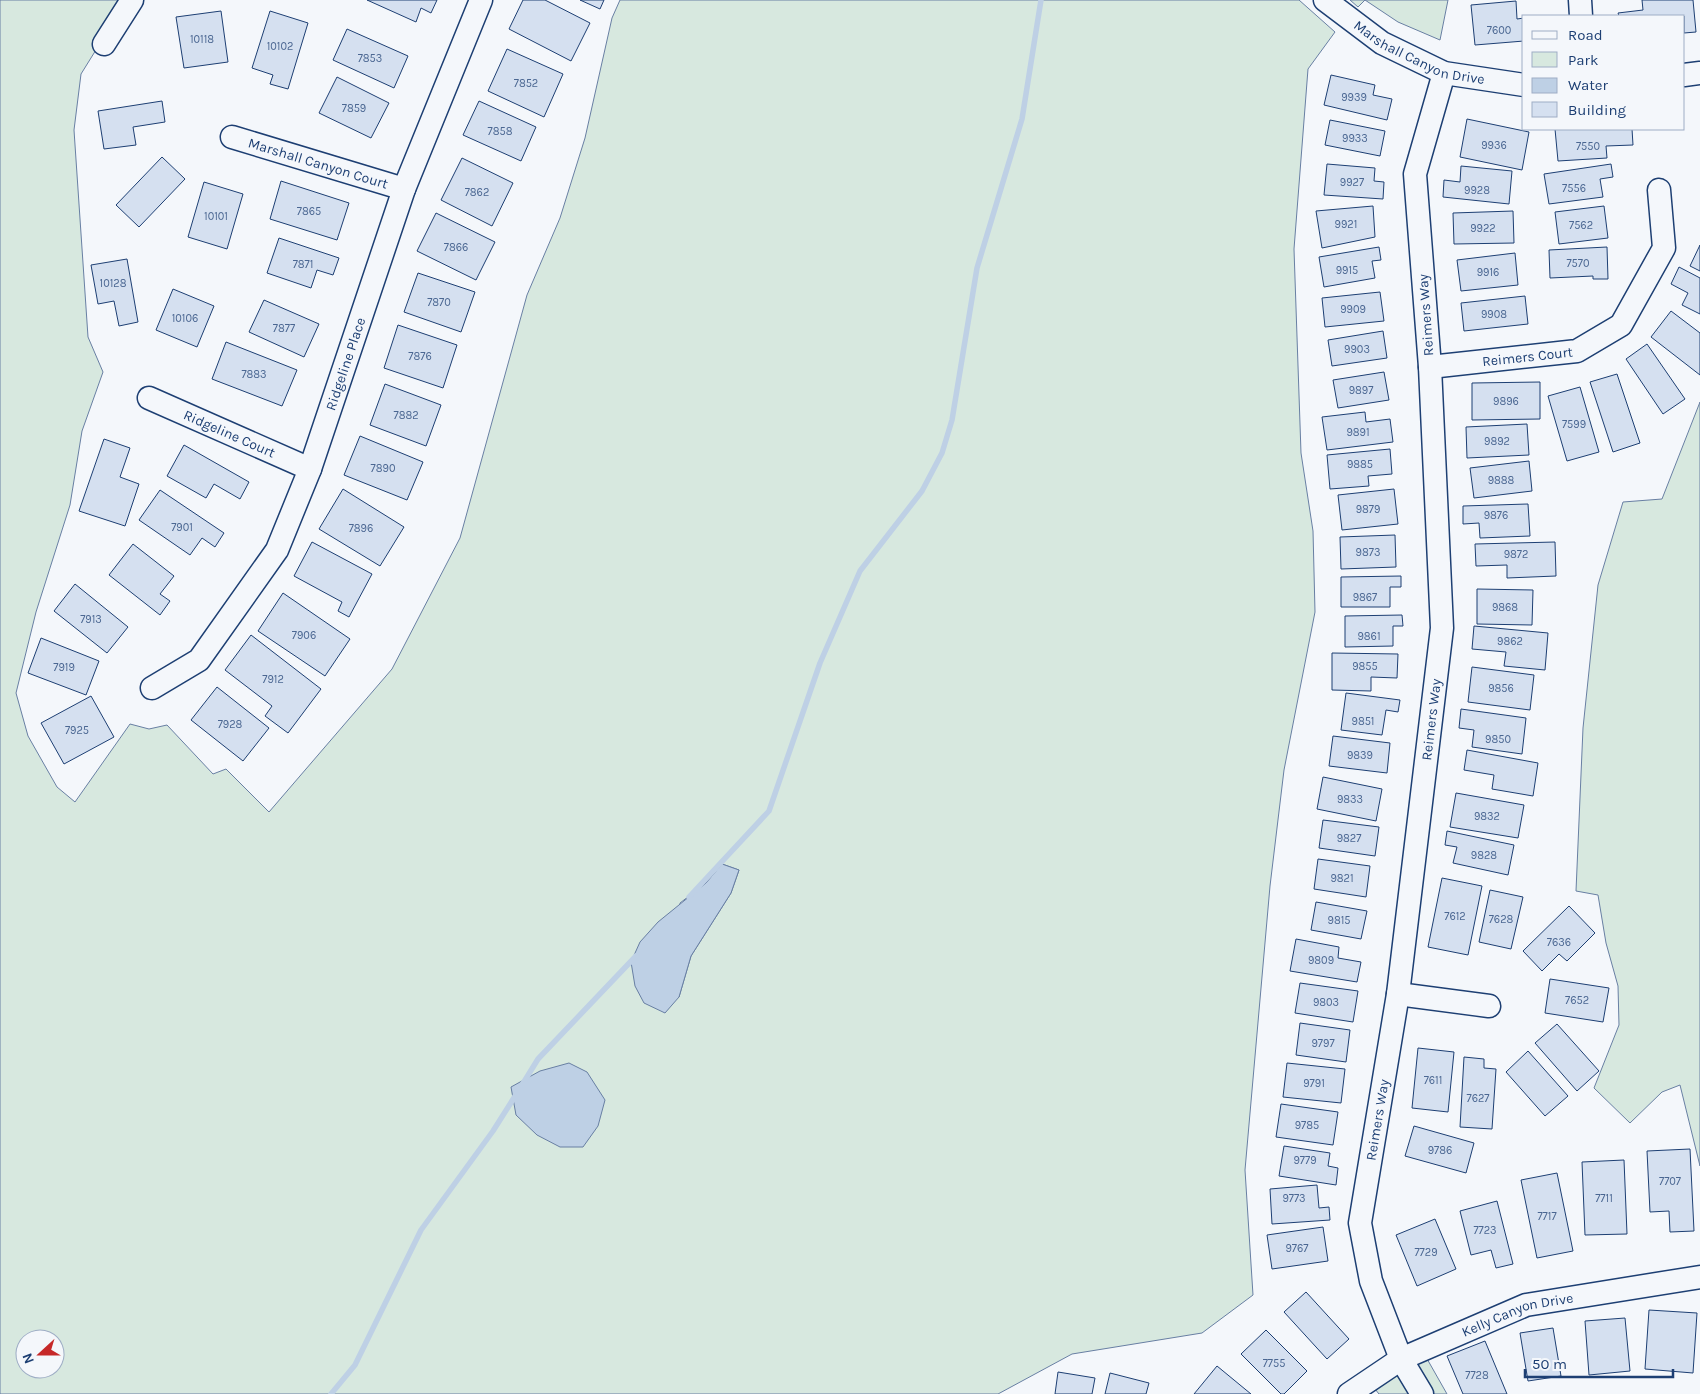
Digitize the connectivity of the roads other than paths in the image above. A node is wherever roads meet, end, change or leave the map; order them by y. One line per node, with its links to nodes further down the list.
1 (132, 0): 6 (street)
2 (481, 0): 12 (street, Ridgeline Place)
3 (1325, 0): 7 (street, Marshall Canyon Drive)
4 (1580, 0): 5 (street)
5 (1581, 15)
6 (104, 44)
7 (1444, 73): 10 (street, Marshall Canyon Drive); 14 (street, Reimers Way)
8 (1700, 73): 9 (street)
9 (1685, 75)
10 (1522, 85)
11 (232, 137): 12 (street, Marshall Canyon Court)
12 (404, 188): 16 (street, Ridgeline Place)
13 (1659, 190): 14 (street, Reimers Court)
14 (1430, 367): 18 (street, Reimers Way)
15 (150, 398): 16 (street, Ridgeline Court)
16 (310, 469): 17 (street, Ridgeline Place)
17 (152, 688)
18 (1398, 994): 19 (street); 21 (street, Reimers Way)
19 (1489, 1006)
20 (1700, 1276): 21 (street, Kelly Canyon Drive)
21 (1401, 1359): 22 (street, Kelly Canyon Drive); 23 (street, Reimers Way)
22 (1349, 1394)
23 (1422, 1394)

